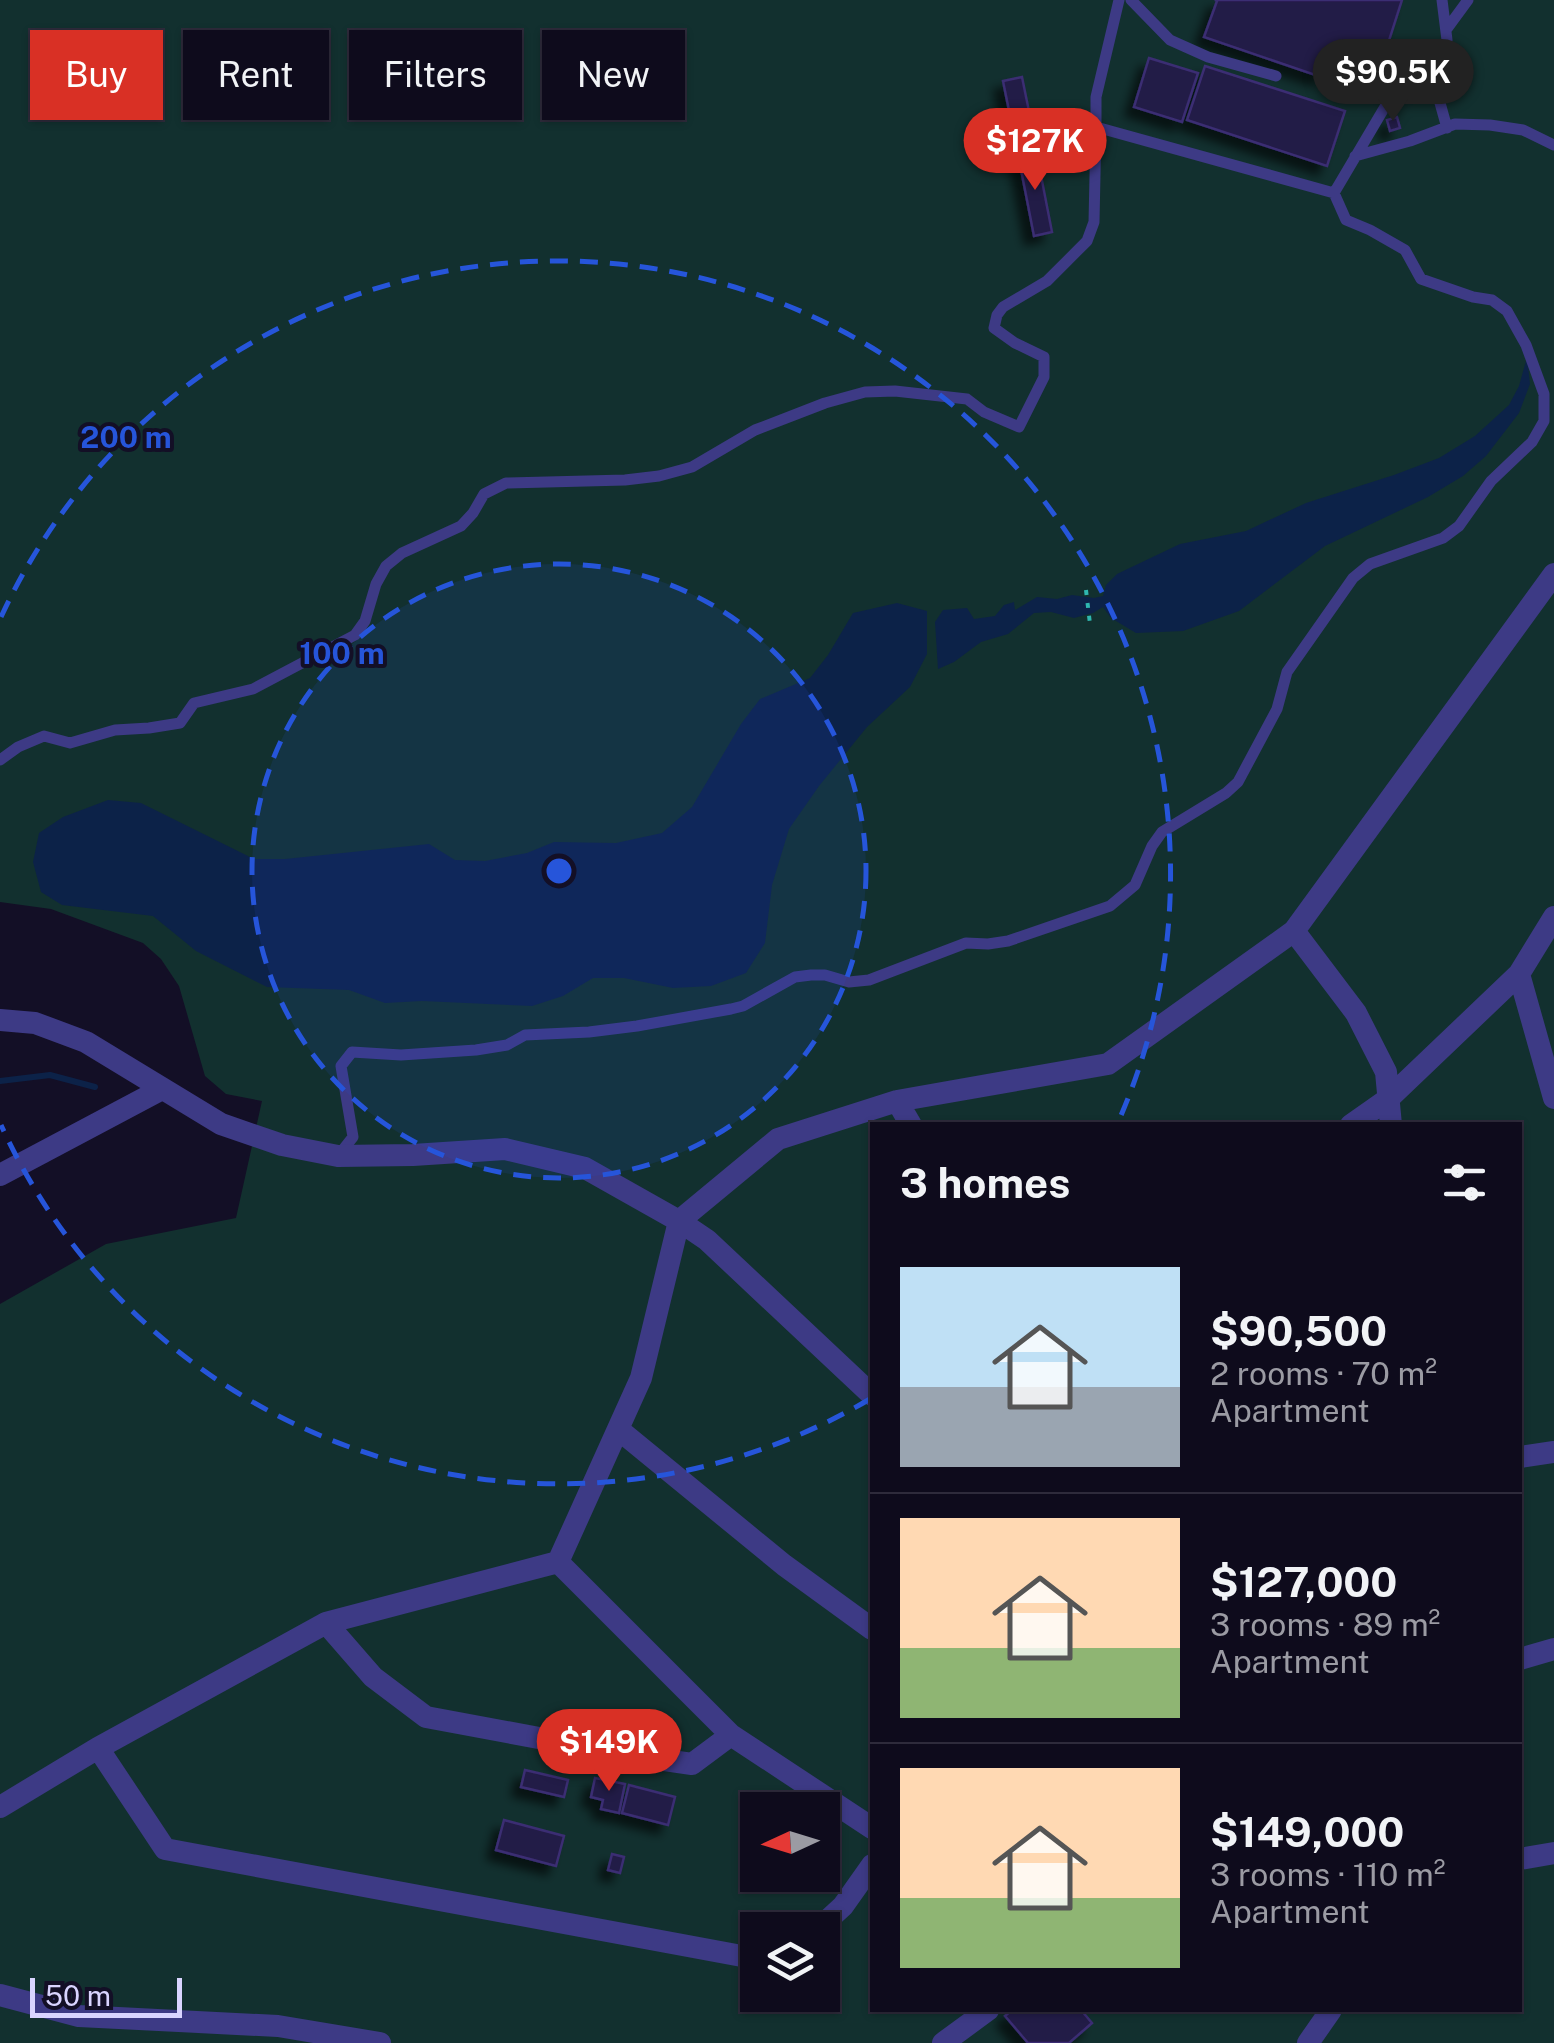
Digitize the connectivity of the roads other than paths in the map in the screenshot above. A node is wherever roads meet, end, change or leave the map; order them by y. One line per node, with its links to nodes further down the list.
1 (1119, 0): 8 (lane)
2 (1130, 0): 6 (lane)
3 (1442, 0): 5 (lane)
4 (1468, 0): 5 (lane)
5 (1446, 30): 7 (lane)
6 (1276, 76)
7 (1434, 85): 9 (lane); 11 (lane)
8 (1096, 127): 12 (lane); 14 (lane)
9 (1448, 128): 10 (lane); 11 (lane)
10 (1554, 145)
11 (1355, 156): 12 (lane)
12 (1334, 192): 26 (lane)
13 (1554, 574): 16 (street)
14 (0, 760)
15 (1554, 916): 17 (street)
16 (1294, 931): 21 (street); 22 (street)
17 (1519, 974): 20 (street); 21 (street)
18 (0, 1020): 19 (street)
19 (162, 1089): 26 (street); 27 (street)
20 (1554, 1098)
21 (1388, 1099): 24 (street); 25 (street)
22 (896, 1102): 23 (street); 28 (street)
23 (910, 1122)
24 (1355, 1122)
25 (1391, 1122)
26 (338, 1156): 28 (street)
27 (0, 1175)
28 (679, 1221): 29 (street); 30 (street)
29 (870, 1393)
30 (618, 1429): 33 (street); 35 (street)
31 (1554, 1452): 32 (street)
32 (1522, 1457)
33 (558, 1562): 34 (street); 38 (street)
34 (326, 1623): 38 (street); 39 (street)
35 (870, 1628)
36 (1554, 1649): 37 (street)
37 (1522, 1658)
38 (731, 1735): 41 (street)
39 (98, 1748): 40 (street); 46 (street)
40 (0, 1807)
41 (870, 1827)
42 (1554, 1853): 43 (street)
43 (1522, 1859)
44 (870, 1868): 45 (street)
45 (836, 1912)
46 (740, 1956)
47 (0, 1995): 50 (street)
48 (985, 2012): 51 (street)
49 (1330, 2012): 52 (street)
50 (380, 2043)
51 (943, 2043)
52 (1308, 2043)

